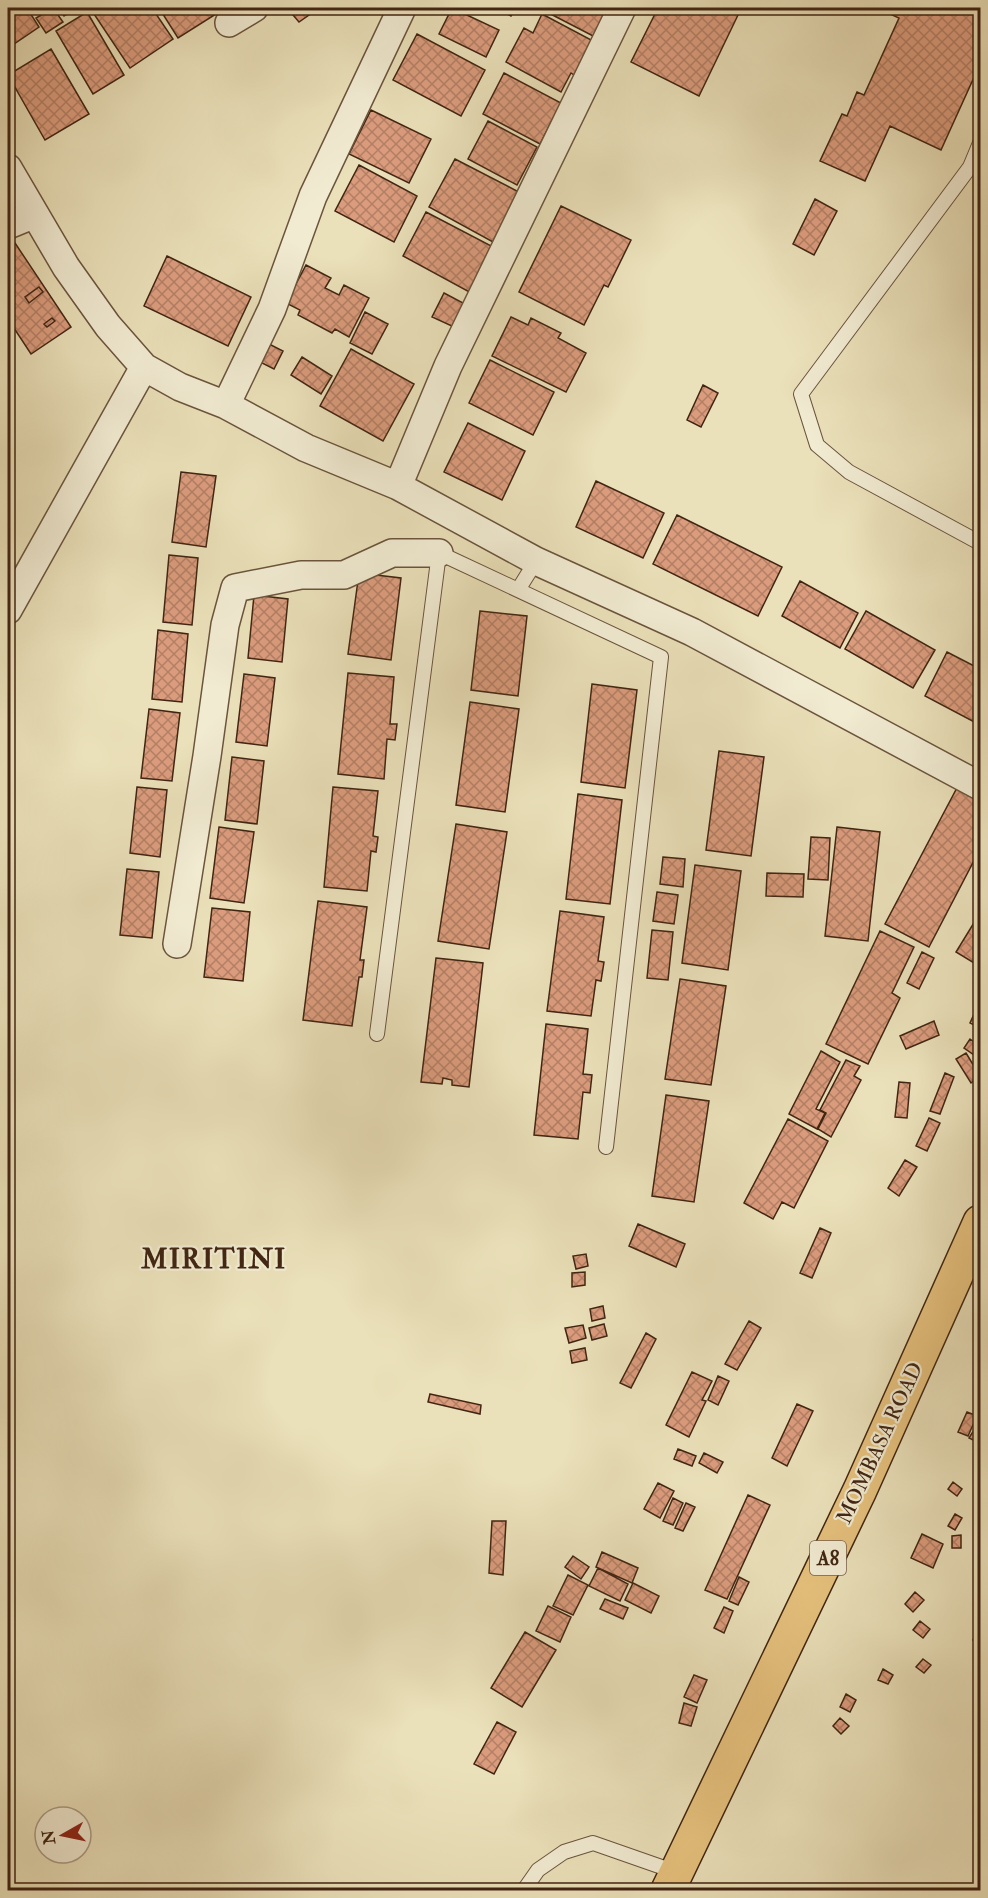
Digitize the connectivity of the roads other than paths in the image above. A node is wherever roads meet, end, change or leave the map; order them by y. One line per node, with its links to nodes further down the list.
1 (254, 8): 4 (street)
2 (402, 8): 11 (street)
3 (622, 8): 12 (street)
4 (229, 23)
5 (981, 143): 6 (lane)
6 (976, 164): 13 (lane)
7 (8, 168): 8 (street)
8 (35, 214): 9 (street); 10 (street)
9 (8, 225)
10 (144, 367): 11 (street); 17 (street)
11 (226, 405): 12 (street)
12 (398, 486): 15 (street)
13 (981, 543)
14 (439, 553): 16 (lane); 19 (street); 20 (lane)
15 (536, 561): 16 (lane); 18 (street)
16 (518, 590): 21 (lane)
17 (8, 610)
18 (981, 786)
19 (177, 944)
20 (377, 1034)
21 (606, 1147)
22 (981, 1222): 23 (highway, MOMBASA ROAD / A8)
23 (672, 1881): 24 (lane)
24 (524, 1890)

